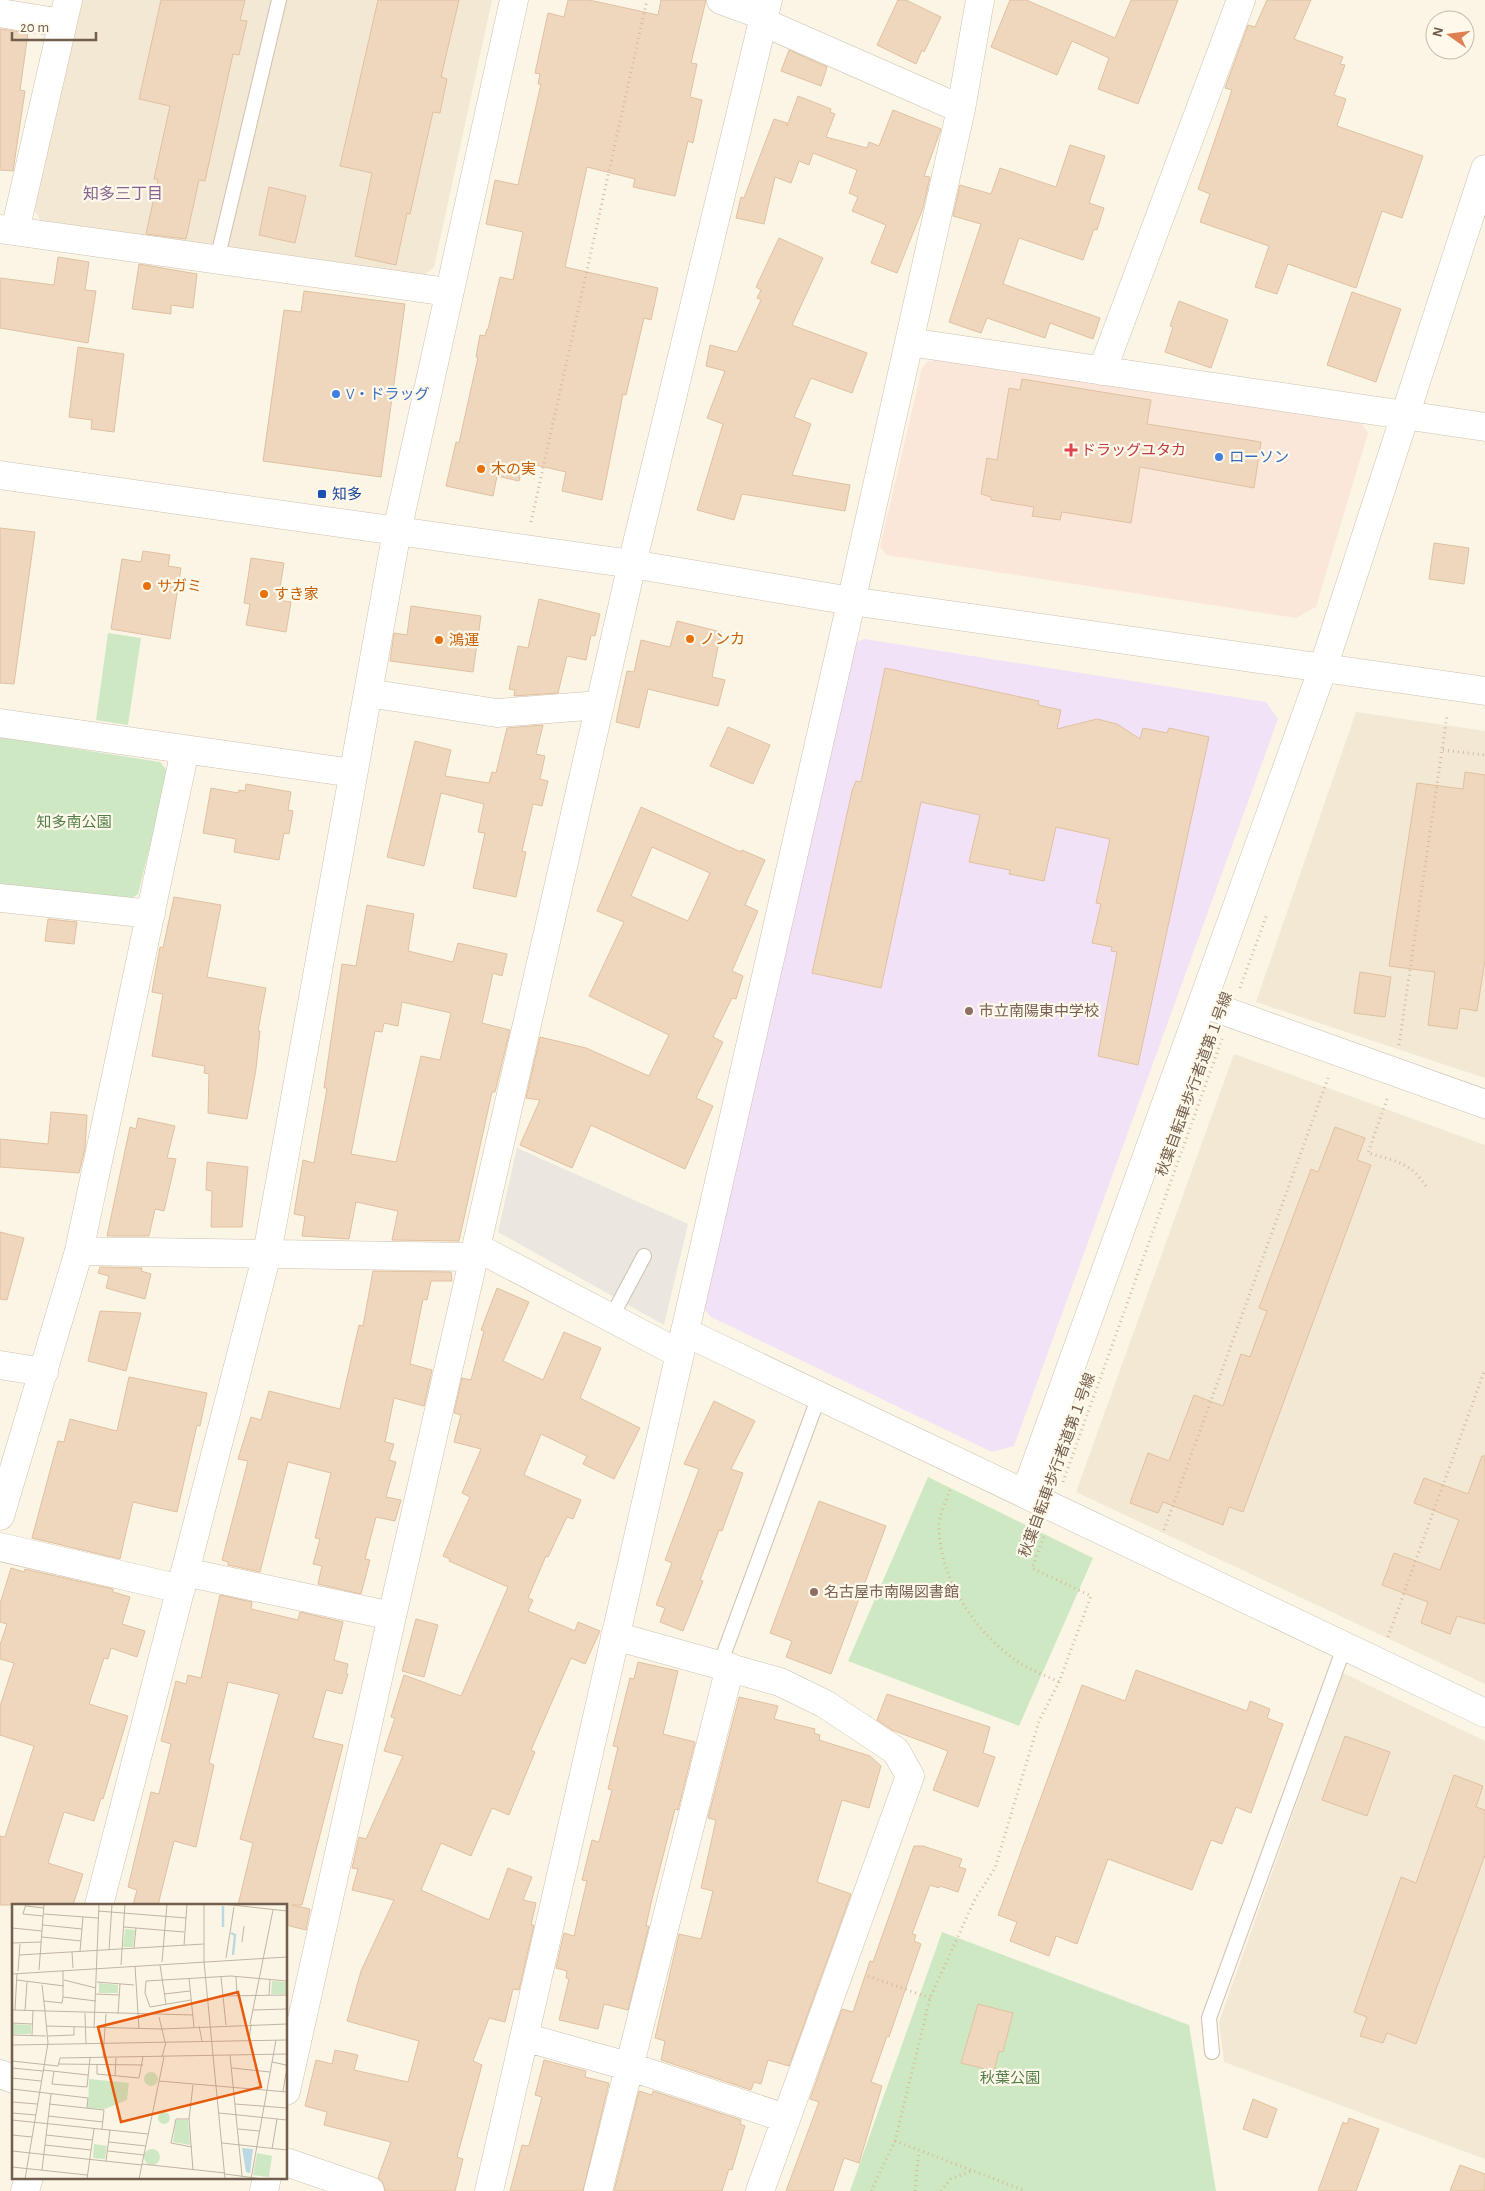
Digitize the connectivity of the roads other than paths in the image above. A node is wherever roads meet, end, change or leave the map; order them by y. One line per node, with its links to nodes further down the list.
1 (279, 0): 12 (lane)
2 (514, 0): 13 (street)
3 (721, 0): 8 (street)
4 (980, 0): 9 (street)
5 (1241, 0): 15 (street)
6 (65, 11): 7 (street); 11 (street)
7 (0, 13)
8 (765, 13): 9 (street); 20 (street)
9 (961, 110): 14 (street)
10 (1485, 169): 16 (street)
11 (8, 230): 12 (street)
12 (217, 260): 13 (street)
13 (448, 292): 19 (street)
14 (909, 342): 15 (street); 21 (street)
15 (1102, 371): 16 (street)
16 (1405, 416): 17 (street); 22 (street)
17 (1485, 427)
18 (0, 475): 19 (street)
19 (397, 531): 20 (street); 24 (street)
20 (632, 564): 21 (street); 25 (street)
21 (851, 601): 22 (street); 38 (street)
22 (1323, 668): 23 (street); 31 (street)
23 (1485, 691)
24 (368, 694): 25 (street); 28 (street)
25 (600, 705): 34 (street)
26 (0, 723): 27 (street)
27 (185, 750): 28 (street); 30 (street)
28 (353, 773): 35 (street)
29 (0, 898): 30 (street)
30 (151, 914): 33 (street)
31 (1202, 1003): 32 (street); 42 (street)
32 (1484, 1098)
33 (79, 1251): 35 (street); 40 (street)
34 (475, 1252): 35 (street); 37 (street); 46 (street)
35 (268, 1254): 45 (street)
36 (644, 1256): 37 (lane)
37 (612, 1318): 38 (street)
38 (682, 1343): 41 (street); 47 (street)
39 (0, 1365): 40 (street)
40 (44, 1372): 43 (street)
41 (819, 1396): 42 (street); 49 (lane)
42 (1025, 1494): 48 (street)
43 (0, 1516)
44 (0, 1547): 45 (street)
45 (183, 1580): 46 (street); 51 (street)
46 (392, 1616): 57 (street)
47 (615, 1636): 49 (street); 52 (street)
48 (1345, 1646): 50 (street); 53 (lane)
49 (725, 1665): 54 (street); 58 (street)
50 (1485, 1712)
51 (99, 1904)
52 (524, 2037): 54 (street); 65 (street)
53 (1212, 2052)
54 (631, 2067): 58 (street); 66 (street)
55 (0, 2074): 56 (street)
56 (12, 2078)
57 (288, 2082)
58 (785, 2118): 67 (street)
59 (288, 2163): 64 (street)
60 (29, 2178): 62 (street)
61 (267, 2178): 63 (street)
62 (25, 2191)
63 (264, 2191)
64 (370, 2191)
65 (489, 2191)
66 (598, 2191)
67 (760, 2191)

